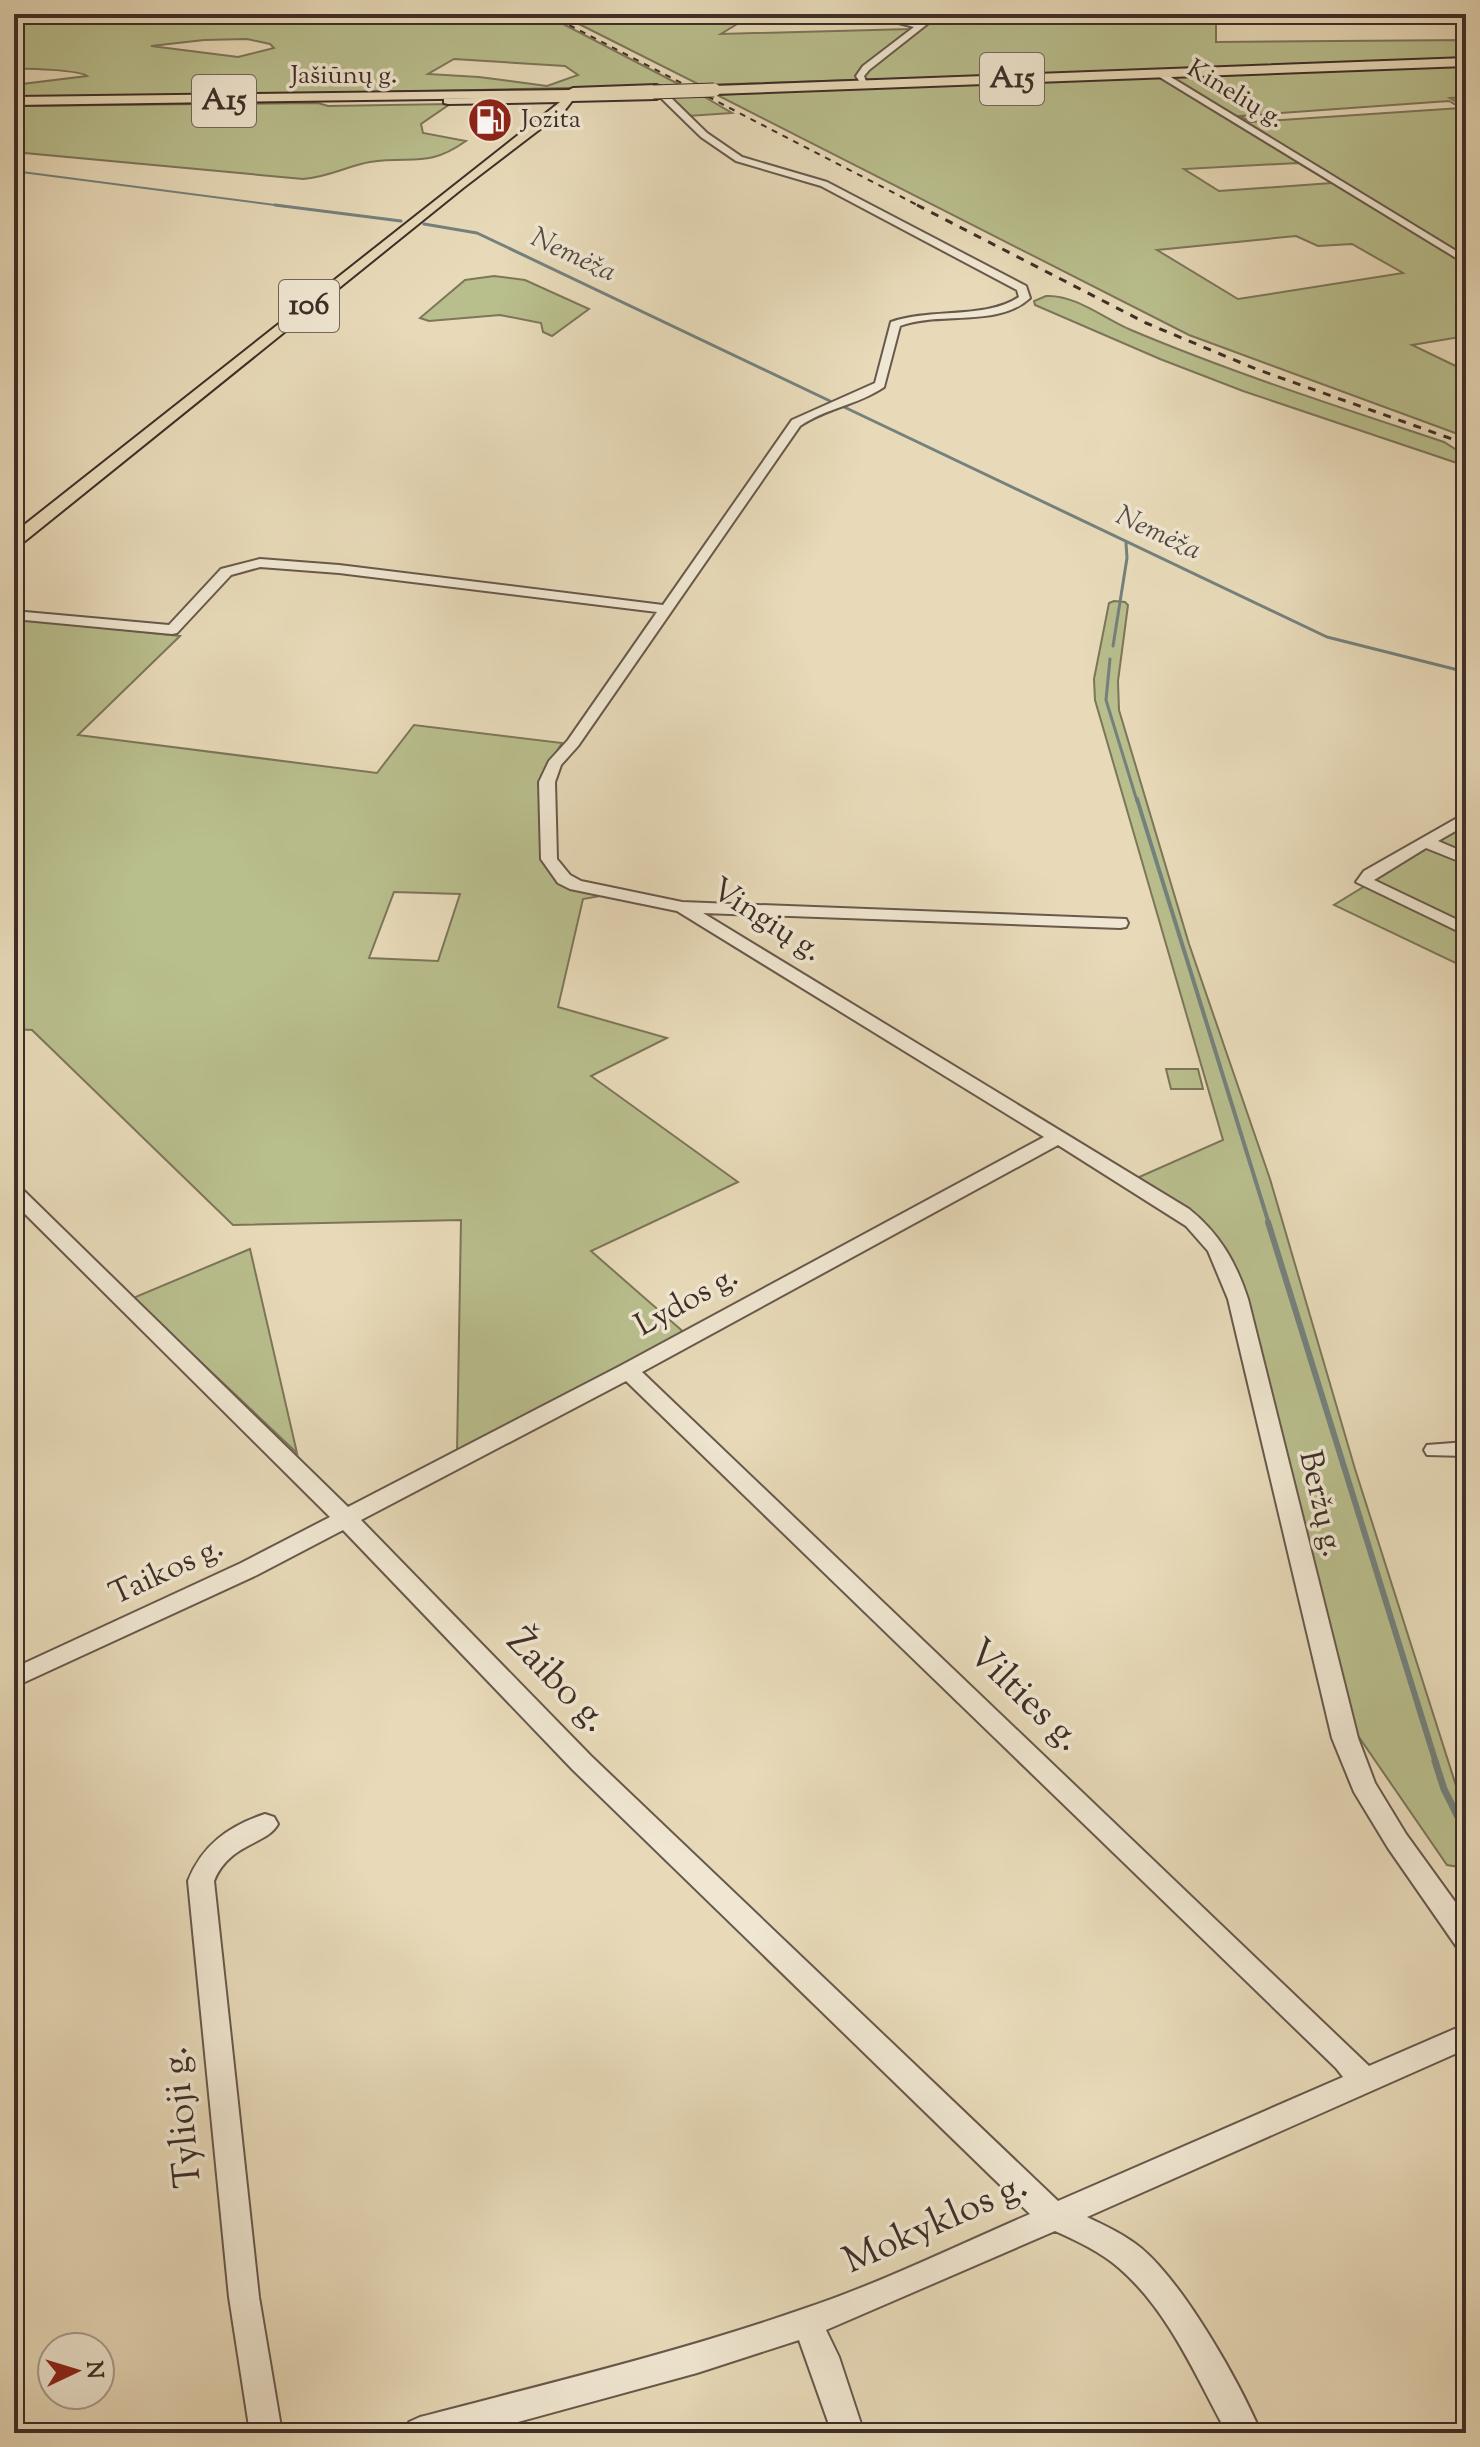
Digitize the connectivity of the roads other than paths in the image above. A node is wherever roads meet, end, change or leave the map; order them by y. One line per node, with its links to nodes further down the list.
1 (868, 14): 5 (street)
2 (936, 14): 5 (street)
3 (1461, 14): 4 (street)
4 (1466, 18)
5 (921, 26): 8 (street)
6 (1466, 63): 7 (highway, A15)
7 (1161, 74): 8 (highway, A15); 13 (street, Kinelių g.)
8 (863, 84): 9 (highway, A15, bridge)
9 (658, 94): 10 (highway, Jašiūnų g. / A15); 10 (main road); 11 (main road); 15 (street)
10 (448, 98): 11 (main road); 12 (highway, Jašiūnų g. / A15)
11 (569, 98): 14 (main road, 106)
12 (14, 102)
13 (1466, 261)
14 (14, 541)
15 (665, 609): 16 (street); 20 (street)
16 (14, 615)
17 (1466, 818): 18 (street)
18 (1426, 842): 19 (street); 22 (street)
19 (1466, 859)
20 (682, 907): 21 (street, Vingių g.); 23 (street, Vingių g.)
21 (1120, 923)
22 (1466, 930)
23 (1058, 1137): 25 (street, Lydos g.); 31 (street, Beržų g.)
24 (14, 1192): 28 (street, Žaibo g.)
25 (628, 1371): 28 (street, Lydos g.); 33 (street, Vilties g.)
26 (1466, 1449): 27 (street)
27 (1435, 1450)
28 (344, 1517): 29 (street, Taikos g.); 34 (street, Žaibo g.)
29 (14, 1678)
30 (265, 1824): 36 (street, Tylioji g.)
31 (1466, 1938)
32 (1466, 2036): 33 (street, Mokyklos g.)
33 (1364, 2081): 34 (street, Mokyklos g.)
34 (1053, 2216): 35 (street, Mokyklos g.); 39 (street, Žaibo g.)
35 (807, 2323): 37 (street, Mokyklos g.); 38 (street)
36 (266, 2433)
37 (420, 2433)
38 (848, 2433)
39 (1245, 2433)

